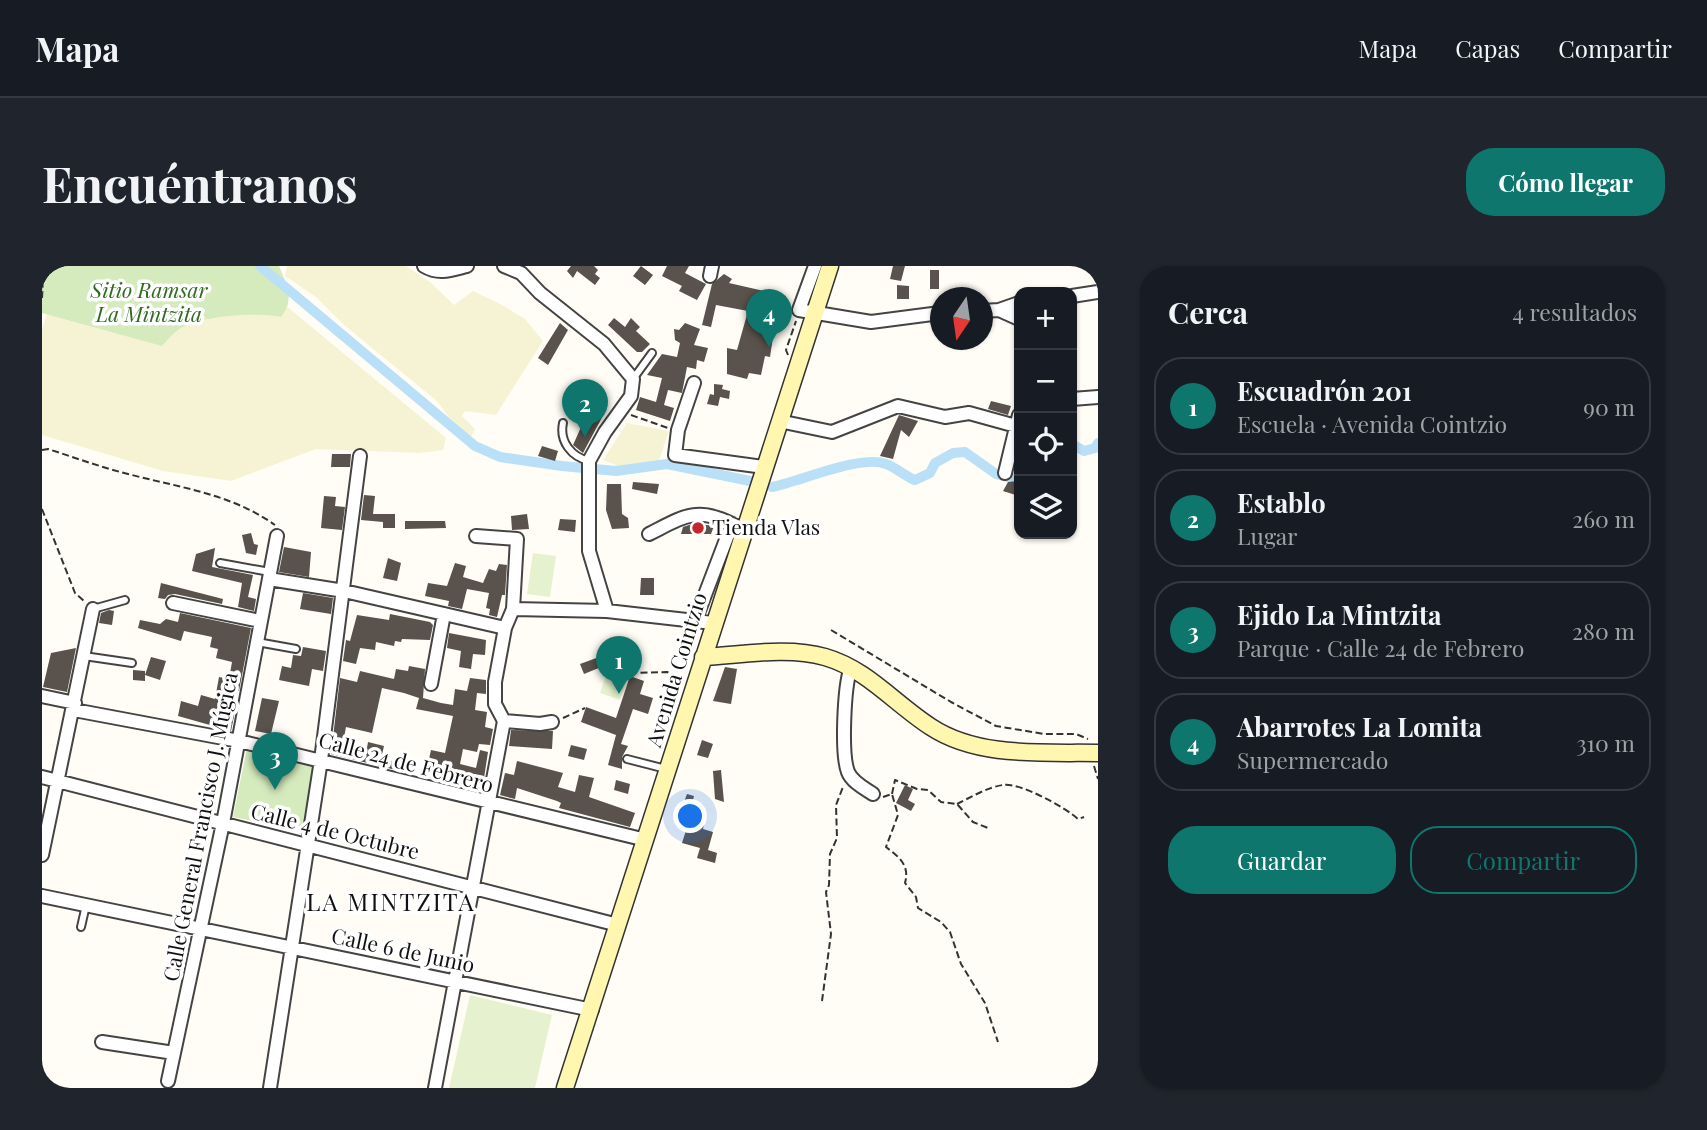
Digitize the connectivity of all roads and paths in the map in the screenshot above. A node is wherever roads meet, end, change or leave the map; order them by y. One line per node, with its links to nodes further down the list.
1 (44, 266): 10 (path)
2 (424, 266): 3 (street)
3 (467, 266)
4 (503, 266): 6 (street)
5 (830, 266): 14 (main road, Avenida Cointzio)
6 (524, 269): 18 (street)
7 (811, 270): 14 (street)
8 (1098, 292): 9 (street)
9 (1077, 295)
10 (42, 298)
11 (1014, 305): 13 (street)
12 (993, 310): 13 (street)
13 (999, 310): 16 (street)
14 (815, 313): 15 (street); 24 (main road, Avenida Cointzio)
15 (930, 314)
16 (1014, 316)
17 (652, 353): 18 (lane)
18 (633, 379): 22 (street)
19 (694, 383): 27 (street)
20 (1098, 397): 21 (street)
21 (1077, 399)
22 (624, 410): 27 (path); 30 (street)
23 (1014, 420): 24 (street)
24 (779, 421): 31 (main road, Avenida Cointzio)
25 (563, 423): 30 (lane)
26 (1014, 437): 32 (street)
27 (677, 443): 31 (street)
28 (42, 450): 36 (path)
29 (360, 456): 40 (street)
30 (589, 466): 45 (street)
31 (764, 467): 34 (main road, Avenida Cointzio)
32 (1005, 473)
33 (42, 509): 43 (path)
34 (738, 527): 35 (street); 48 (street); 49 (main road, Avenida Cointzio)
35 (649, 534)
36 (277, 536): 39 (street, Calle General Francisco J. Múgica)
37 (476, 536): 44 (street)
38 (220, 563): 39 (lane)
39 (269, 576): 40 (street); 47 (street, Calle General Francisco J. Múgica)
40 (344, 592): 46 (street); 69 (street)
41 (125, 600): 43 (lane)
42 (173, 603): 47 (street)
43 (93, 609): 54 (street)
44 (513, 609): 45 (street); 50 (street)
45 (607, 611): 48 (street)
46 (444, 614): 50 (street); 60 (street)
47 (260, 621): 52 (street, Calle General Francisco J. Múgica)
48 (695, 621): 49 (street)
49 (713, 623): 55 (main road, Avenida Cointzio)
50 (505, 628): 64 (street)
51 (831, 630): 67 (path)
52 (257, 642): 53 (lane); 66 (street, Calle General Francisco J. Múgica)
53 (296, 649)
54 (84, 656): 56 (lane); 62 (street)
55 (703, 657): 57 (main road); 59 (main road, Avenida Cointzio)
56 (132, 663)
57 (850, 667): 67 (main road); 71 (street)
58 (630, 673): 59 (path)
59 (695, 680): 70 (main road, Avenida Cointzio)
60 (431, 684)
61 (42, 696): 62 (street, Calle 24 de Febrero)
62 (74, 706): 66 (street, Calle 24 de Febrero); 73 (street)
63 (585, 708): 65 (path)
64 (503, 721): 65 (street); 77 (street)
65 (552, 722)
66 (239, 741): 69 (street, Calle 24 de Febrero); 79 (street, Calle General Francisco J. Múgica)
67 (1095, 749)
68 (627, 759): 70 (lane)
69 (321, 760): 77 (street, Calle 24 de Febrero); 82 (street)
70 (667, 770): 81 (main road, Avenida Cointzio)
71 (848, 771): 74 (street); 92 (path)
72 (42, 777): 73 (street, Calle 4 de Octubre)
73 (59, 781): 79 (street, Calle 4 de Octubre); 83 (street)
74 (873, 794): 75 (path)
75 (892, 794): 76 (path); 95 (path)
76 (957, 804): 78 (path); 80 (path)
77 (490, 805): 81 (street, Calle 24 de Febrero); 84 (street)
78 (1084, 817)
79 (223, 823): 82 (street, Calle 4 de Octubre); 89 (street, Calle General Francisco J. Múgica)
80 (988, 828)
81 (646, 840): 87 (main road, Avenida Cointzio)
82 (306, 845): 84 (street, Calle 4 de Octubre); 90 (street)
83 (42, 855)
84 (472, 887): 87 (street, Calle 4 de Octubre); 91 (street)
85 (42, 896): 86 (street, Calle 6 de Junio)
86 (86, 905): 88 (lane); 89 (street, Calle 6 de Junio)
87 (618, 925): 93 (main road, Avenida Cointzio)
88 (81, 927)
89 (201, 929): 90 (street, Calle 6 de Junio); 96 (street, Calle General Francisco J. Múgica)
90 (290, 947): 91 (street, Calle 6 de Junio); 98 (street)
91 (456, 982): 93 (street, Calle 6 de Junio); 99 (street)
92 (822, 1002)
93 (592, 1010): 100 (main road, Avenida Cointzio)
94 (102, 1042): 96 (street)
95 (998, 1042)
96 (174, 1053): 97 (street, Calle General Francisco J. Múgica)
97 (168, 1081)
98 (270, 1088)
99 (435, 1088)
100 (565, 1088)

